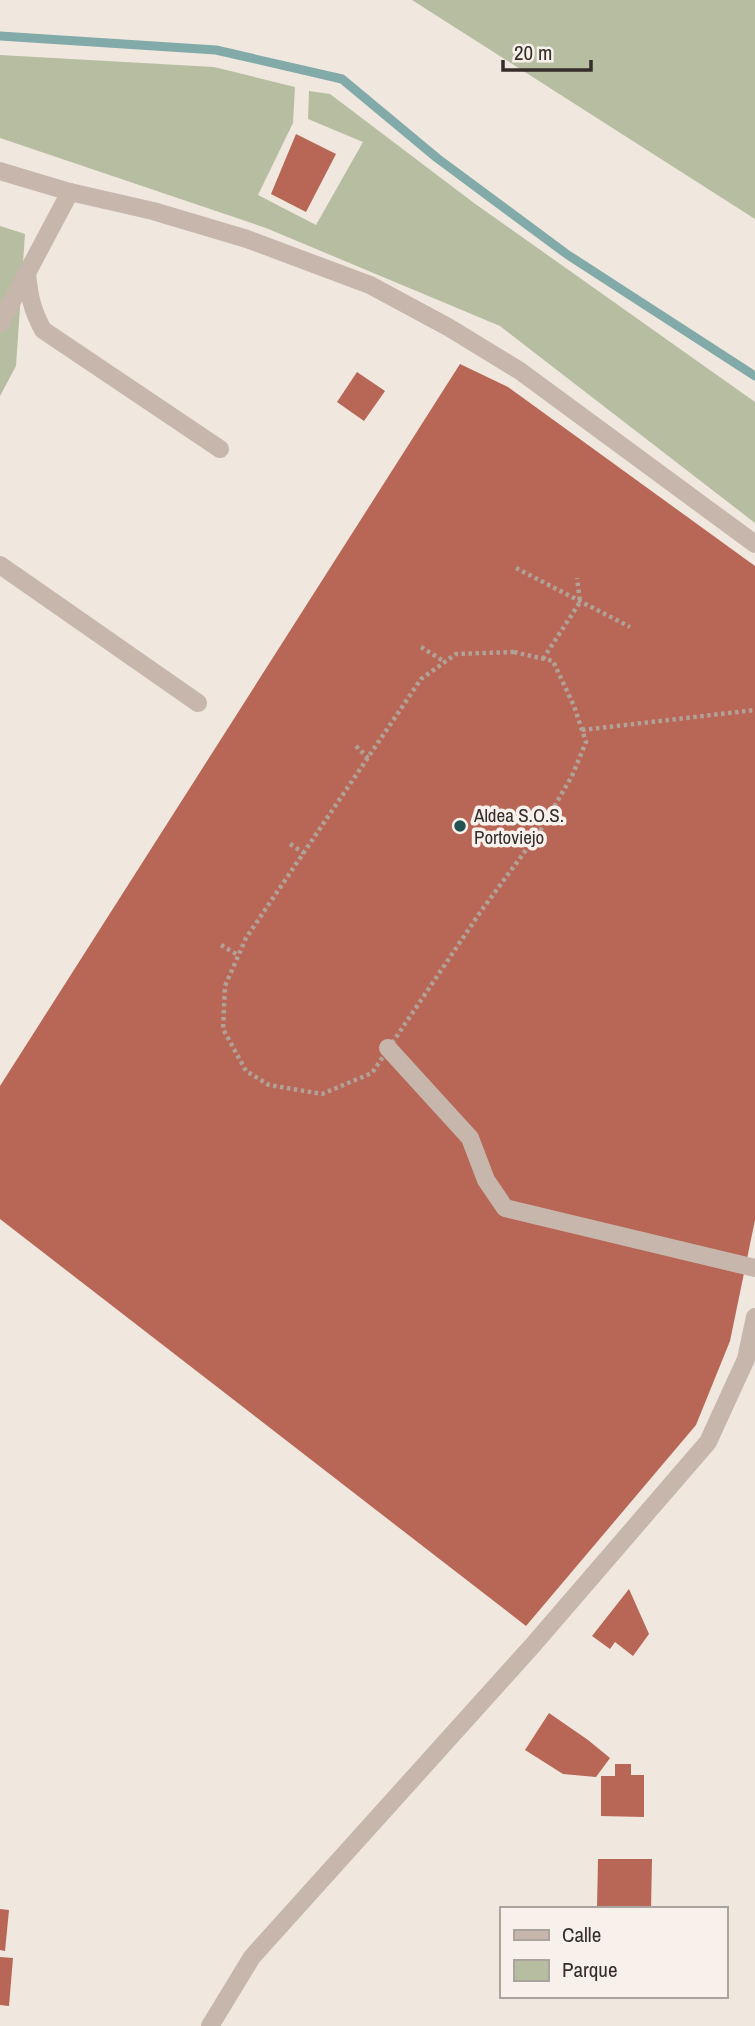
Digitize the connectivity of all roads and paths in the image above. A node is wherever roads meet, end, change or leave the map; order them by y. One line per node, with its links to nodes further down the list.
1 (0, 171): 2 (street)
2 (70, 192): 3 (street); 6 (street)
3 (27, 273): 4 (street); 5 (street)
4 (0, 324)
5 (220, 449)
6 (755, 544)
7 (0, 565): 15 (street)
8 (516, 568): 10 (path)
9 (577, 578): 10 (path)
10 (580, 602): 11 (path); 13 (path)
11 (630, 627)
12 (421, 647): 14 (path)
13 (542, 659): 14 (path); 17 (path)
14 (445, 662): 19 (path)
15 (198, 703)
16 (755, 710): 17 (path)
17 (582, 730): 24 (path)
18 (356, 746): 19 (path)
19 (368, 758): 21 (path)
20 (290, 844): 21 (path)
21 (304, 853): 23 (path)
22 (221, 945): 23 (path)
23 (239, 956): 24 (path)
24 (388, 1048): 25 (street)
25 (755, 1268)
26 (755, 1317): 27 (street)
27 (210, 2026)

